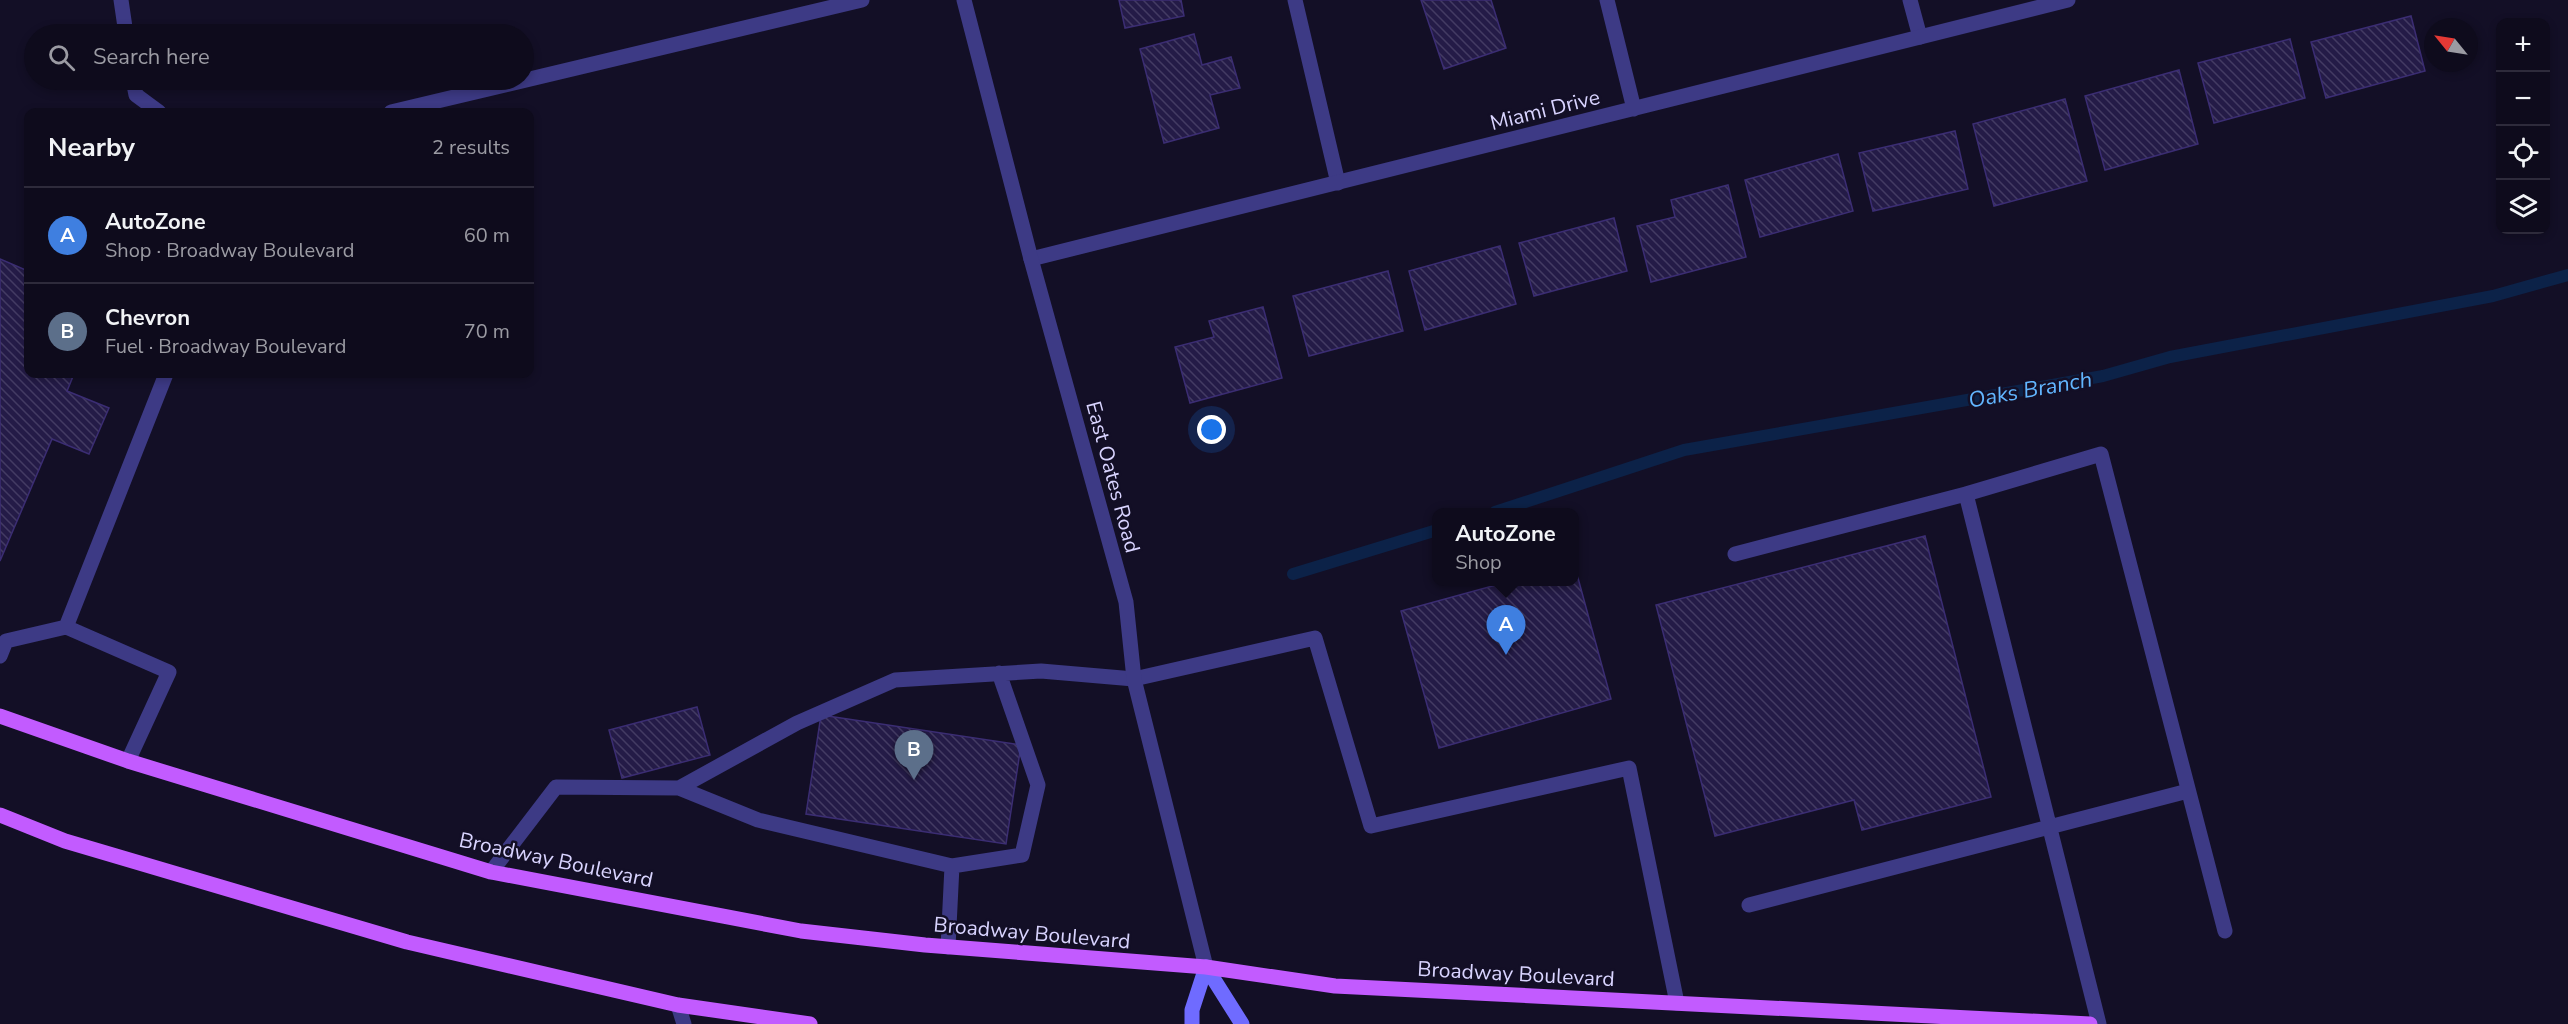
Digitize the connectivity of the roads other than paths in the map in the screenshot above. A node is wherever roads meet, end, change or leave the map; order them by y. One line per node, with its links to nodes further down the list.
1 (121, 0): 8 (street)
2 (862, 0): 10 (street)
3 (964, 0): 17 (street, East Oates Road)
4 (1295, 0): 16 (street)
5 (1607, 0): 15 (street)
6 (1910, 0): 9 (street)
7 (2068, 0): 9 (street, Miami Drive)
8 (125, 24)
9 (1920, 37): 15 (street, Miami Drive)
10 (534, 78)
11 (135, 90): 13 (street)
12 (484, 90): 14 (street)
13 (154, 108)
14 (408, 108)
15 (1634, 109): 16 (street, Miami Drive)
16 (1338, 183): 17 (street, Miami Drive)
17 (1031, 259): 24 (street, East Oates Road)
18 (164, 378): 21 (street)
19 (1966, 494): 20 (street); 28 (street); 30 (street)
20 (1735, 554)
21 (66, 627): 22 (street); 26 (street)
22 (0, 656)
23 (999, 673): 24 (street); 27 (street); 31 (street)
24 (1134, 679): 36 (street, East Oates Road); 37 (street)
25 (0, 716): 26 (main road, Broadway Boulevard)
26 (128, 761): 32 (main road, Broadway Boulevard)
27 (679, 788): 31 (street); 32 (street)
28 (2188, 791): 30 (street); 34 (street)
29 (0, 815): 38 (main road)
30 (2049, 827): 33 (street); 44 (street)
31 (952, 866): 35 (street)
32 (491, 872): 35 (main road, Broadway Boulevard)
33 (1749, 905)
34 (2225, 931)
35 (948, 947): 36 (main road, Broadway Boulevard)
36 (1206, 968): 37 (main road, Broadway Boulevard); 41 (main road); 42 (main road, East Oates Road)
37 (1677, 1003): 43 (main road, Broadway Boulevard)
38 (678, 1005): 39 (street); 40 (main road)
39 (684, 1024)
40 (810, 1024)
41 (1191, 1024)
42 (1242, 1024)
43 (2090, 1024)
44 (2099, 1024)

